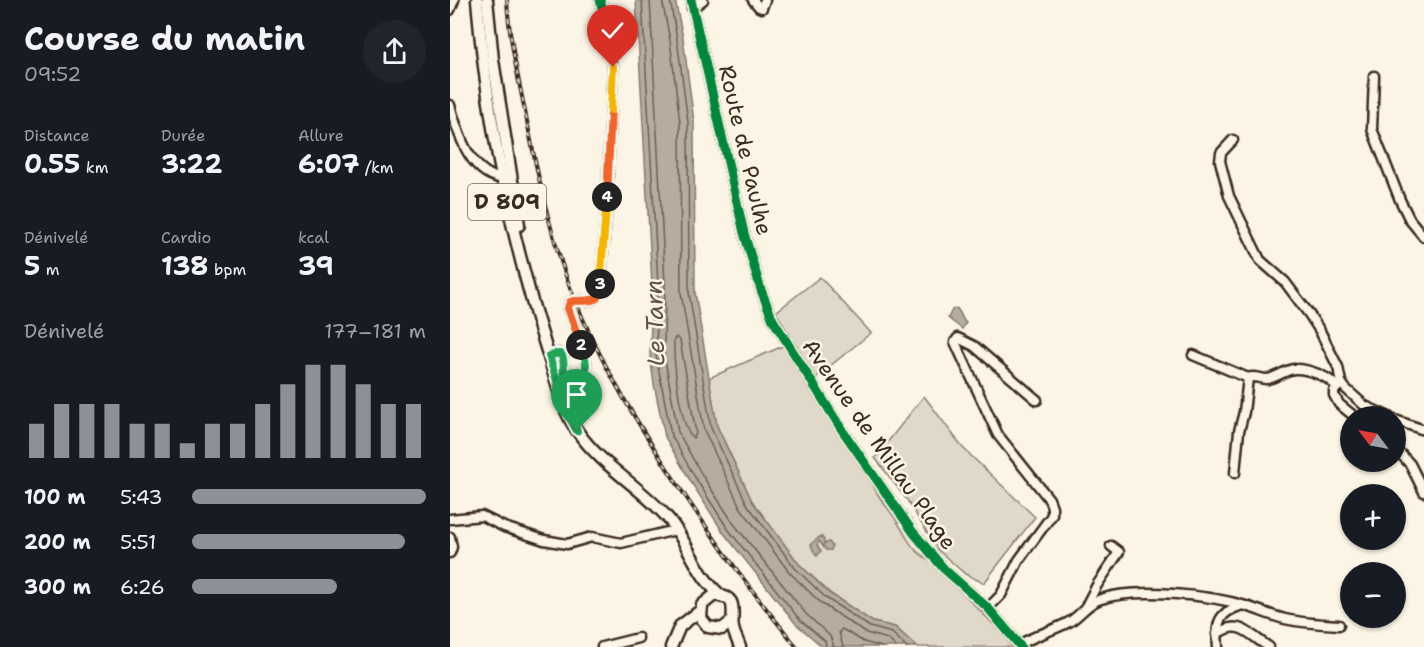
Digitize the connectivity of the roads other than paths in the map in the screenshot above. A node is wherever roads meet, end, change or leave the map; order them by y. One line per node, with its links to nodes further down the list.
1 (454, 0): 9 (street)
2 (477, 0): 13 (main road, D 809)
3 (487, 0): 13 (main road, D 809)
4 (600, 0): 17 (street)
5 (703, 0): 8 (street)
6 (753, 0): 7 (street)
7 (765, 0)
8 (692, 4): 15 (street, Route de Paulhe)
9 (450, 10)
10 (1374, 76): 14 (street)
11 (450, 105): 13 (street)
12 (1233, 140): 19 (street)
13 (503, 178): 17 (main road, D 809)
14 (1424, 237)
15 (767, 307): 38 (street, Avenue de Millau Plage)
16 (1193, 355): 18 (street)
17 (549, 356): 29 (main road, D 809)
18 (1248, 378): 19 (street); 26 (street)
19 (1339, 385): 21 (street); 22 (street)
20 (1037, 400): 38 (street)
21 (1343, 406)
22 (1365, 406)
23 (1406, 424): 24 (street)
24 (1424, 430)
25 (1406, 460): 27 (street)
26 (1235, 473)
27 (1424, 492)
28 (450, 519): 29 (street)
29 (676, 530): 33 (main road, D 809)
30 (450, 537): 32 (street)
31 (1111, 546): 35 (street)
32 (450, 553)
33 (699, 572): 34 (main road, D 809); 37 (main road, D 809)
34 (723, 597): 37 (main road); 39 (main road)
35 (1087, 604): 36 (street); 46 (street)
36 (1244, 605): 41 (street); 44 (street)
37 (702, 607): 40 (main road); 43 (main road)
38 (988, 608): 46 (street, Avenue de Millau Plage)
39 (732, 621): 42 (main road); 49 (main road)
40 (704, 624): 42 (main road); 43 (main road)
41 (1339, 625)
42 (719, 630): 49 (main road)
43 (677, 633): 48 (main road)
44 (1217, 634): 50 (street); 51 (street)
45 (638, 638): 47 (street)
46 (1020, 646)
47 (602, 647)
48 (670, 647)
49 (738, 647)
50 (1218, 647)
51 (1269, 647)

